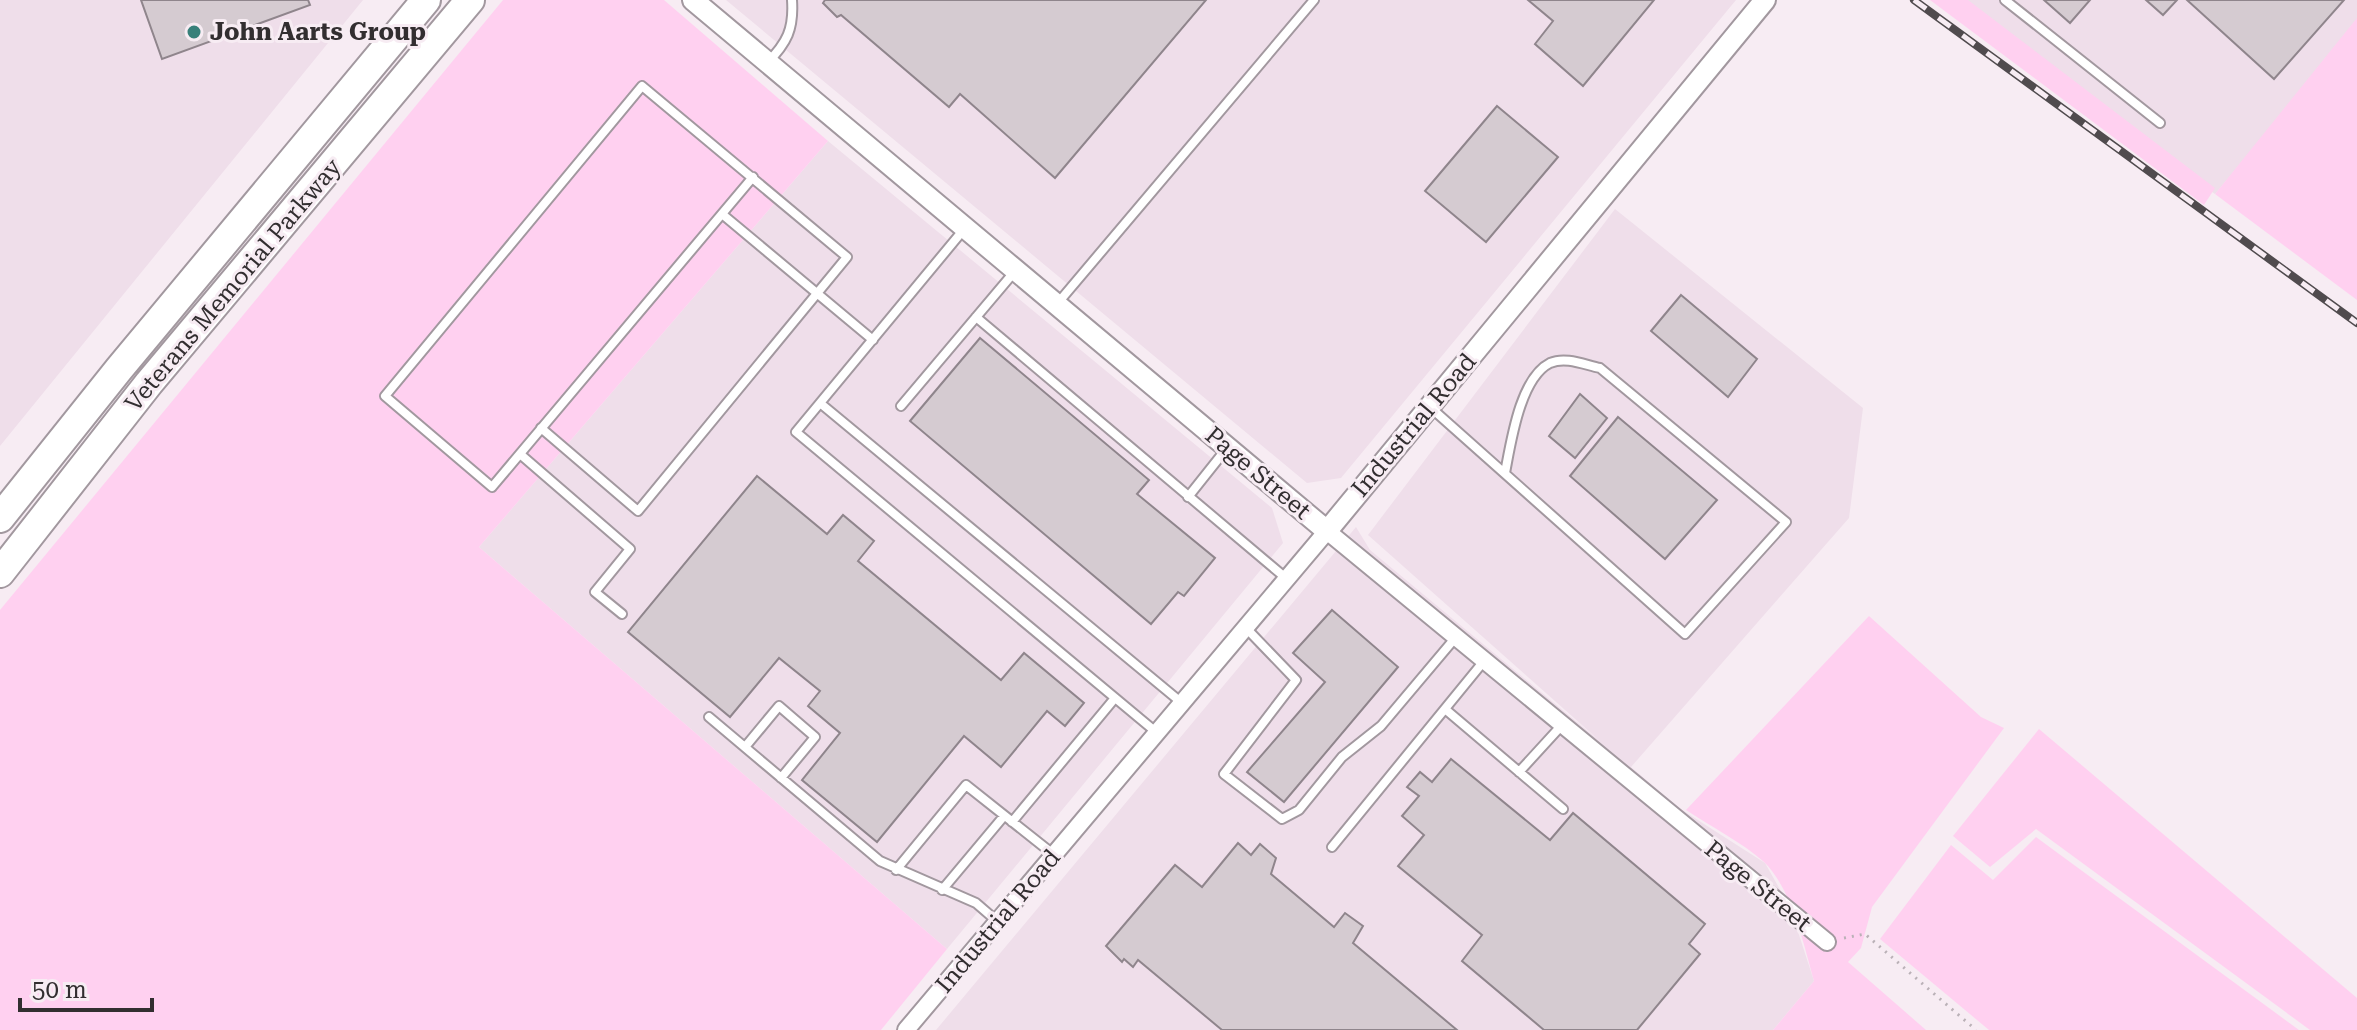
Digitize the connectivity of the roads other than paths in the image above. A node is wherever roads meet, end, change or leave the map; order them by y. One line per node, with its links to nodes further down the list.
1 (426, 0): 26 (highway, Veterans Memorial Parkway)
2 (470, 0): 28 (highway, Veterans Memorial Parkway)
3 (693, 0): 8 (street, Page Street)
4 (792, 0): 8 (lane)
5 (1314, 0): 15 (lane)
6 (1765, 0): 20 (street, Industrial Road)
7 (2005, 0): 9 (lane)
8 (767, 64): 12 (street, Page Street)
9 (2160, 123)
10 (753, 177): 11 (lane); 14 (lane); 23 (lane)
11 (722, 214): 14 (lane); 21 (lane)
12 (965, 228): 13 (street, Page Street); 17 (lane)
13 (1015, 270): 15 (street, Page Street); 16 (lane)
14 (817, 294): 17 (lane); 21 (lane)
15 (1056, 305): 22 (street, Page Street)
16 (976, 317): 19 (lane); 25 (lane)
17 (873, 340): 18 (lane)
18 (820, 403): 34 (lane); 35 (lane)
19 (901, 406)
20 (1430, 406): 24 (lane); 27 (street, Industrial Road)
21 (541, 428): 23 (lane)
22 (1227, 448): 25 (lane); 27 (street, Page Street)
23 (520, 454): 30 (lane)
24 (1505, 473): 24 (lane)
25 (1188, 497): 29 (lane)
26 (0, 518)
27 (1327, 531): 29 (street, Industrial Road); 32 (street, Page Street)
28 (0, 573)
29 (1287, 579): 31 (street, Industrial Road)
30 (622, 614)
31 (1246, 627): 32 (lane); 35 (street, Industrial Road)
32 (1456, 637): 33 (street, Page Street)
33 (1484, 661): 36 (lane); 38 (street, Page Street)
34 (1115, 698): 39 (lane); 45 (lane)
35 (1182, 703): 39 (street, Industrial Road)
36 (1445, 709): 41 (lane); 46 (lane)
37 (709, 717): 40 (lane)
38 (1562, 725): 41 (lane); 51 (street, Page Street)
39 (1156, 732): 47 (street, Industrial Road)
40 (745, 747): 42 (lane); 42 (lane)
41 (1519, 772): 43 (lane)
42 (781, 778): 48 (lane)
43 (1563, 809)
44 (1004, 816): 45 (lane); 48 (lane); 49 (lane)
45 (1012, 822): 47 (lane)
46 (1332, 847)
47 (1053, 854): 50 (street, Industrial Road)
48 (896, 870): 49 (lane)
49 (942, 890): 50 (lane)
50 (998, 922): 52 (street, Industrial Road)
51 (1827, 942)
52 (906, 1030)

